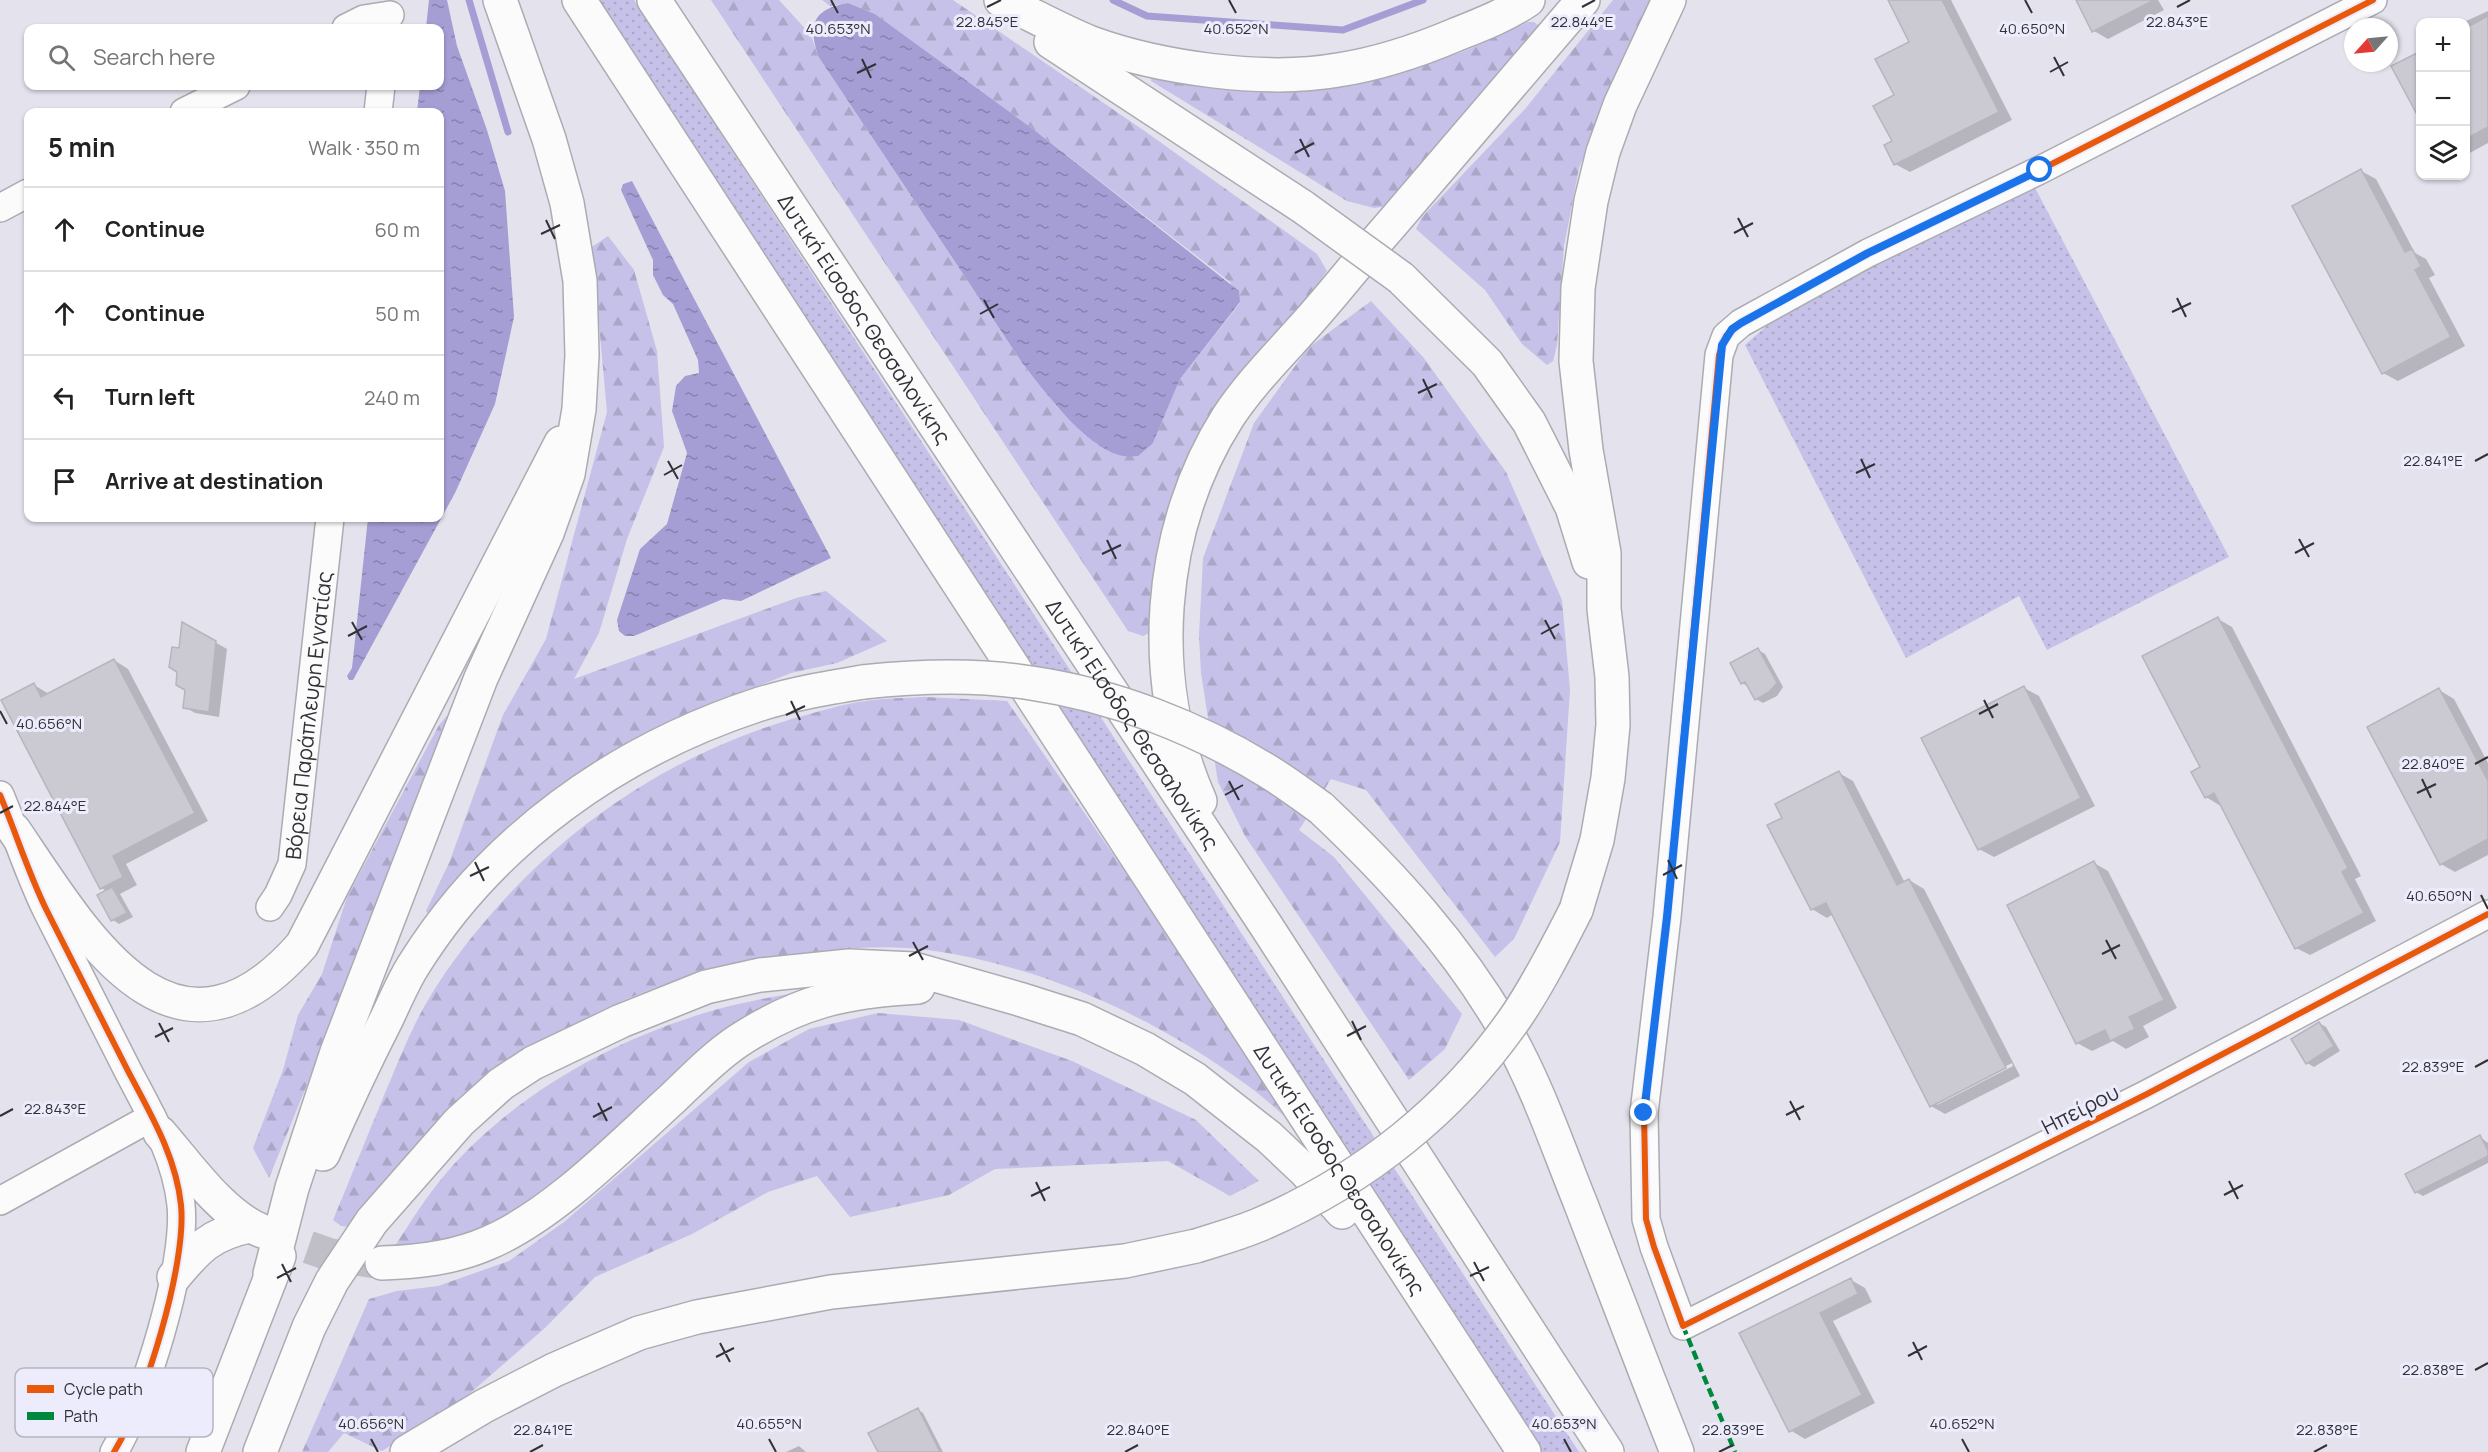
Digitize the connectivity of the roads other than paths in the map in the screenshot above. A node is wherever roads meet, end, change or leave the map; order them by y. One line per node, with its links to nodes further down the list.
1 (500, 0): 18 (highway)
2 (579, 0): 36 (highway, Δυτική Είσοδος Θεσσαλονίκης)
3 (654, 0): 25 (highway, Δυτική Είσοδος Θεσσαλονίκης)
4 (988, 0): 20 (highway, bridge)
5 (1001, 0): 6 (highway)
6 (1528, 0)
7 (1583, 0): 25 (highway)
8 (1669, 0): 20 (highway)
9 (2373, 0): 24 (street, Ηπείρου)
10 (390, 14): 11 (street)
11 (354, 24)
12 (228, 90): 14 (street)
13 (381, 90): 15 (street)
14 (192, 108)
15 (378, 108)
16 (24, 195): 17 (street)
17 (0, 208)
18 (579, 409): 22 (highway); 30 (highway)
19 (330, 522): 23 (street, Βόρεια Παράπλευρη Εγνατίας)
20 (1604, 609): 40 (highway, bridge)
21 (0, 795): 22 (street)
22 (14, 830): 27 (street)
23 (270, 907)
24 (2488, 914)
25 (1265, 924): 41 (highway, Δυτική Είσοδος Θεσσαλονίκης)
26 (966, 984): 29 (highway); 36 (highway); 39 (highway)
27 (156, 1125): 28 (street); 31 (street); 31 (highway)
28 (0, 1201)
29 (382, 1263)
30 (270, 1274): 33 (highway); 42 (highway, bridge)
31 (174, 1277): 32 (street)
32 (149, 1368)
33 (213, 1425)
34 (123, 1437): 37 (street)
35 (209, 1437): 38 (highway)
36 (1518, 1443)
37 (114, 1452)
38 (203, 1452)
39 (260, 1452)
40 (406, 1452)
41 (1608, 1452)
42 (1677, 1452)

